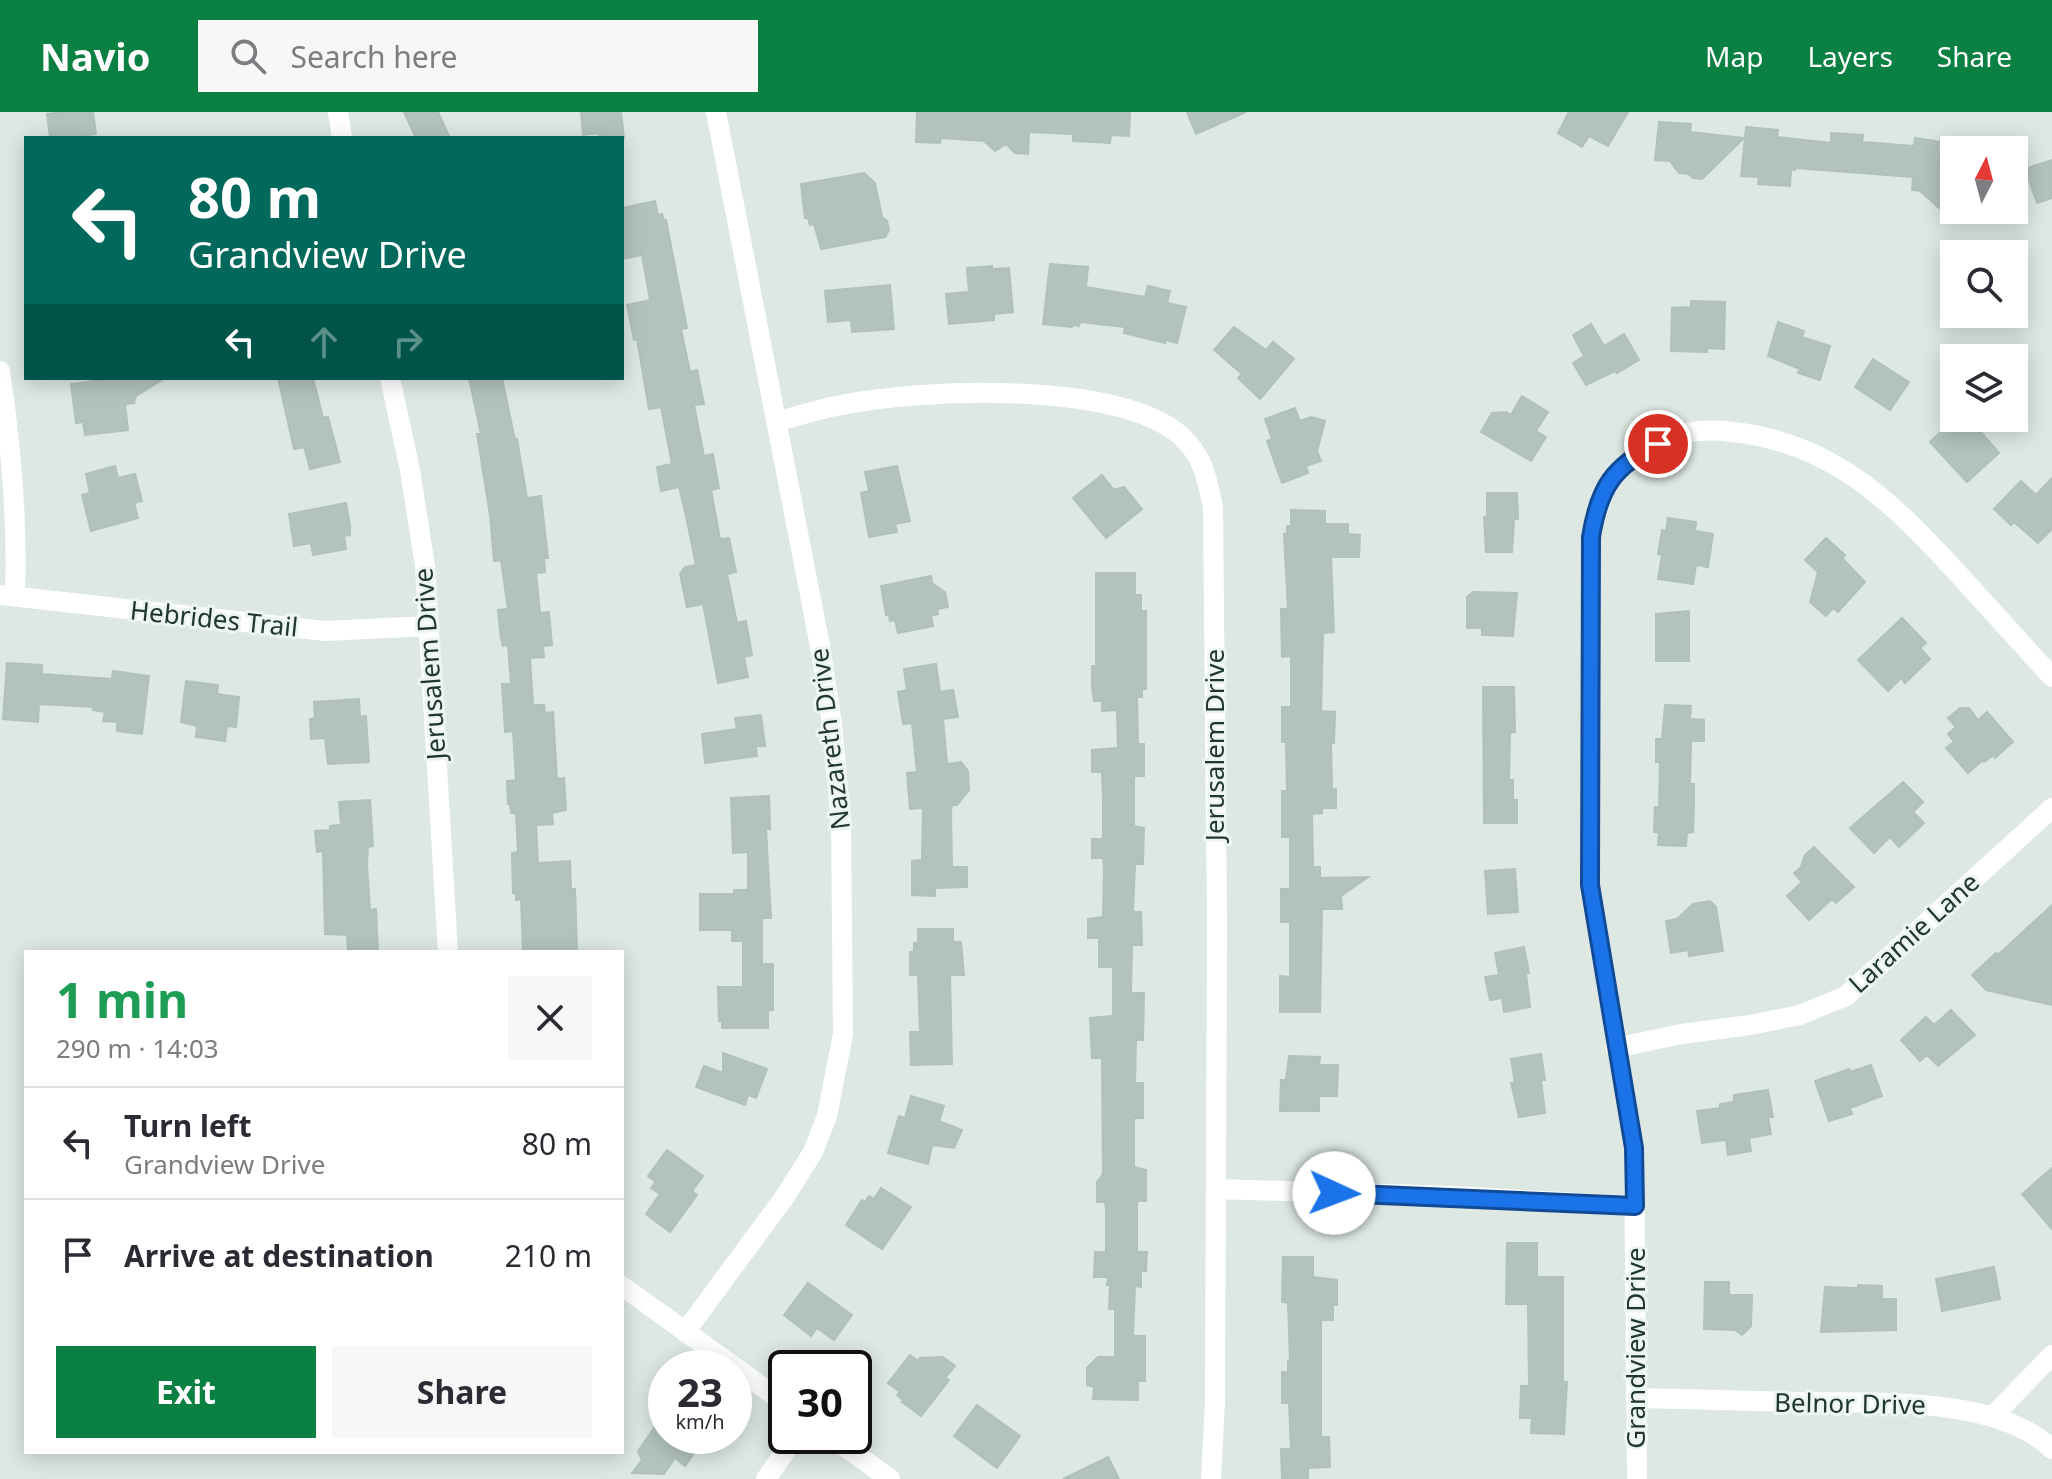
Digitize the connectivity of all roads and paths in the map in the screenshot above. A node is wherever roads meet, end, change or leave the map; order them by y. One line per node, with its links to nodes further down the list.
1 (338, 112): 3 (street)
2 (716, 112): 6 (street, Nazareth Drive)
3 (342, 136)
4 (0, 371): 7 (street)
5 (390, 380): 8 (street, Jerusalem Drive)
6 (776, 422): 13 (street, Jerusalem Drive); 16 (street, Nazareth Drive)
7 (8, 595): 8 (street, Hebrides Trail)
8 (429, 626): 11 (street, Jerusalem Drive)
9 (2052, 677): 12 (street, Grandview Drive)
10 (2052, 808): 12 (street, Laramie Lane)
11 (448, 950)
12 (1616, 1048): 14 (street, Grandview Drive)
13 (1217, 1189): 14 (street); 26 (street, Jerusalem Drive)
14 (1635, 1206): 19 (street, Grandview Drive)
15 (624, 1287): 16 (street)
16 (685, 1332): 18 (street)
17 (2052, 1355): 20 (street)
18 (768, 1391)
19 (1637, 1398): 20 (street, Belnor Drive); 27 (street, Grandview Drive)
20 (1992, 1417): 21 (street, Belnor Drive)
21 (2052, 1449)
22 (783, 1454): 24 (street)
23 (855, 1454): 25 (street)
24 (766, 1479)
25 (890, 1479)
26 (1211, 1479)
27 (1637, 1479)

